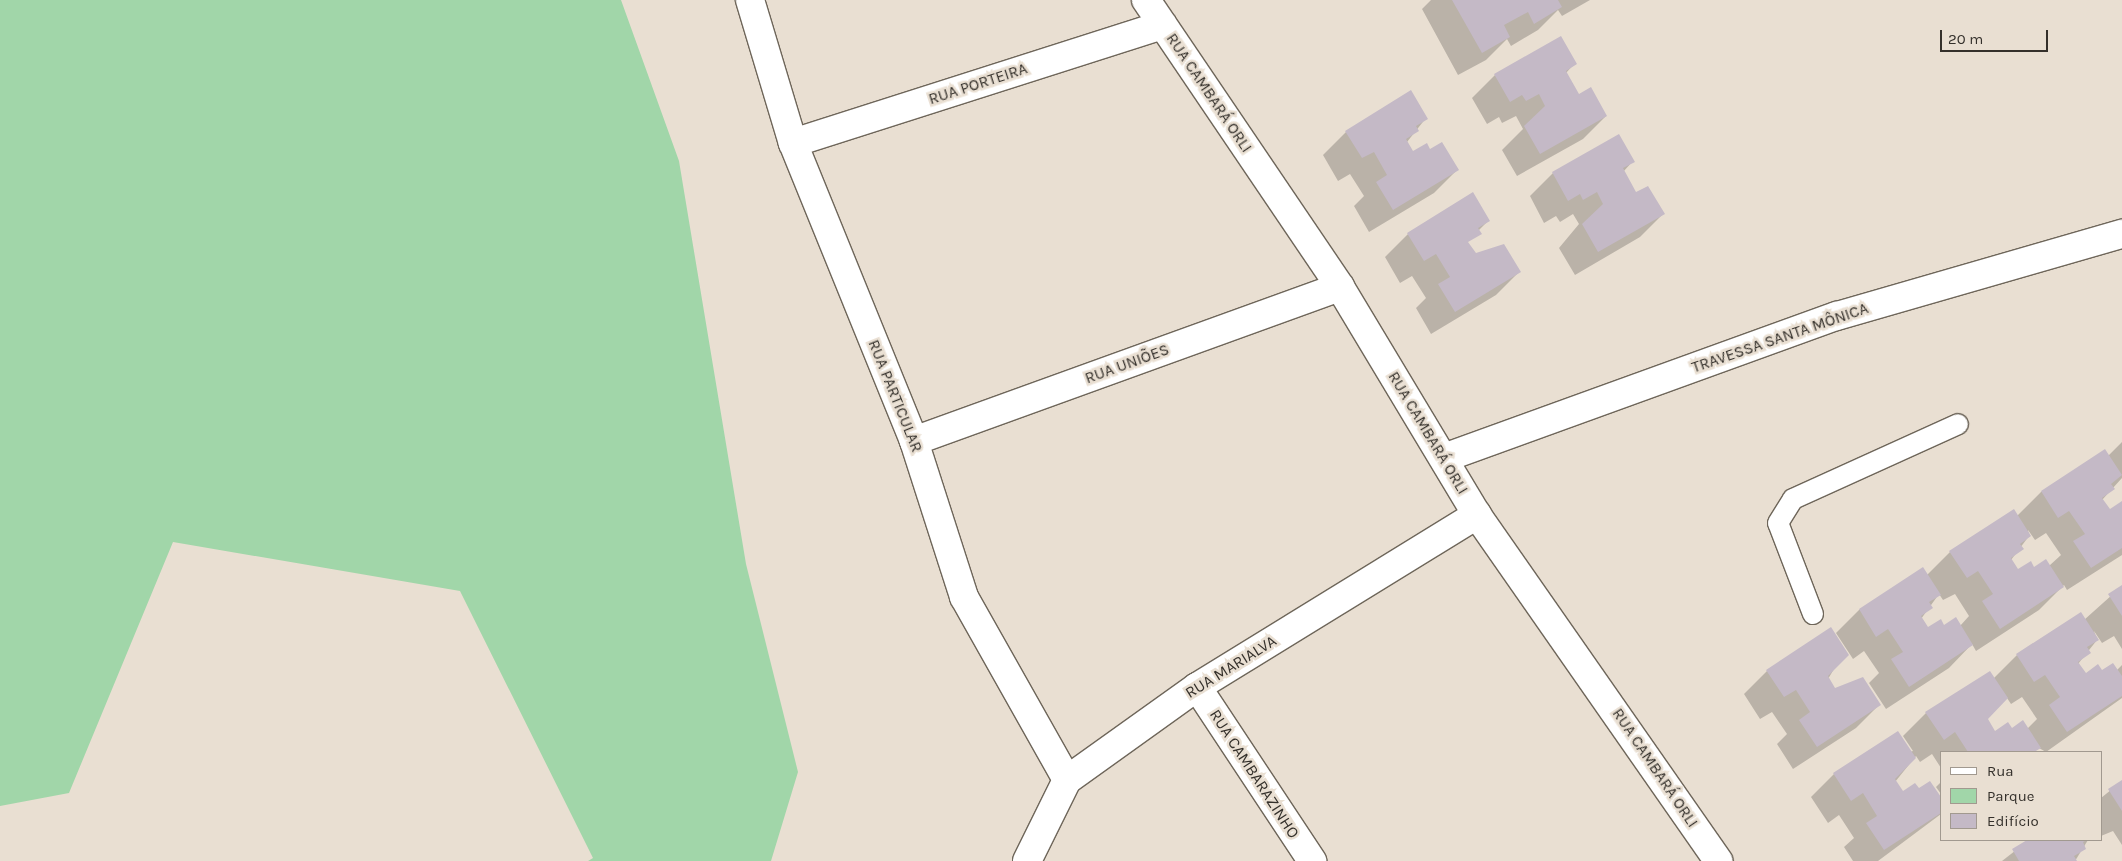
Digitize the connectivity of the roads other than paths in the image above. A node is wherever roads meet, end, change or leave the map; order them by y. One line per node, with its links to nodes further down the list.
1 (750, 0): 4 (street, RUA PARTICULAR)
2 (1146, 0): 3 (street, RUA CAMBARÁ ORLI)
3 (1163, 25): 4 (street, RUA PORTEIRA); 6 (street, RUA CAMBARÁ ORLI)
4 (793, 144): 8 (street, RUA PARTICULAR)
5 (2122, 234): 9 (street, TRAVESSA SANTA MÔNICA)
6 (1340, 287): 8 (street, RUA UNIÕES); 9 (street, RUA CAMBARÁ ORLI)
7 (1958, 424): 11 (lane)
8 (914, 441): 13 (street, RUA PARTICULAR)
9 (1444, 458): 10 (street, RUA CAMBARÁ ORLI)
10 (1477, 515): 12 (street, RUA MARIALVA); 16 (street, RUA CAMBARÁ ORLI)
11 (1813, 614)
12 (1197, 687): 13 (street, RUA MARIALVA); 15 (street, RUA CAMBARAZINHO)
13 (1067, 780): 14 (street, RUA MARIALVA)
14 (1028, 861)
15 (1312, 861)
16 (1718, 861)

